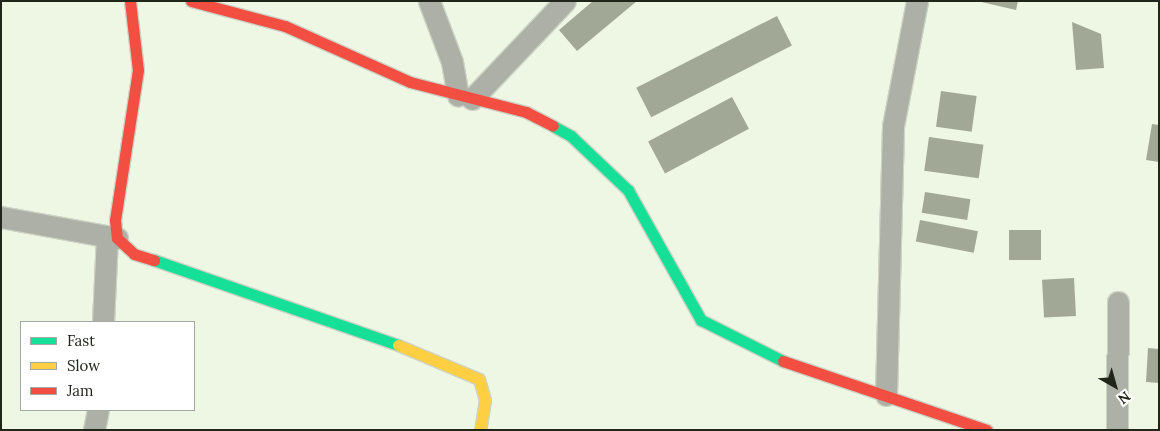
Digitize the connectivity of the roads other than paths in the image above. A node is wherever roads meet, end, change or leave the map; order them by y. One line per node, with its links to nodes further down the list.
1 (130, 1): 8 (street)
2 (191, 1): 6 (street)
3 (430, 1): 6 (street)
4 (565, 1): 6 (street)
5 (917, 1): 11 (street)
6 (465, 97): 11 (street)
7 (1, 217): 8 (street)
8 (112, 237): 10 (street); 14 (street)
9 (1118, 302): 16 (street)
10 (103, 321)
11 (886, 395): 15 (street)
12 (98, 411): 13 (street)
13 (94, 430)
14 (480, 430)
15 (987, 430)
16 (1117, 430)

